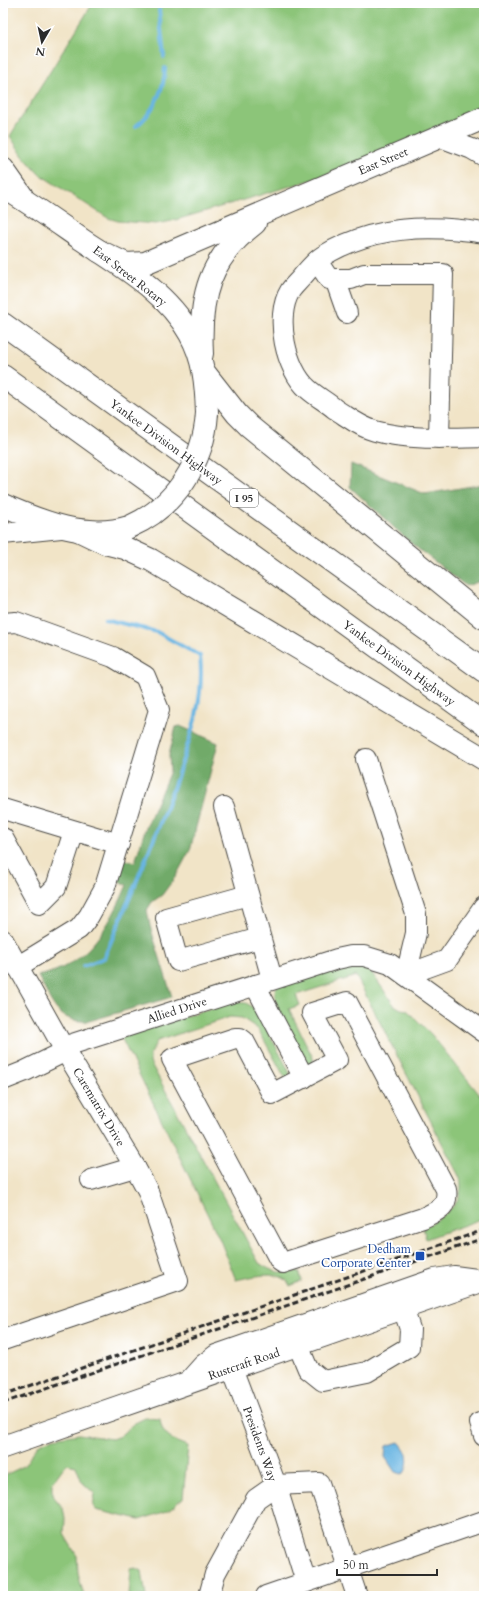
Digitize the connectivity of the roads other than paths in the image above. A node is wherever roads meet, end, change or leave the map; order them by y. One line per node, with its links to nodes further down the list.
1 (484, 119): 2 (main road, East Street)
2 (440, 137): 3 (street); 7 (main road, East Street)
3 (484, 156)
4 (3, 169): 6 (main road)
5 (3, 187): 6 (main road, East Street Rotary)
6 (28, 203): 9 (main road, East Street Rotary)
7 (284, 205): 9 (main road, East Street); 14 (main road, East Street)
8 (484, 233): 10 (street)
9 (99, 251): 14 (main road, East Street Rotary)
10 (317, 261): 11 (street); 17 (street)
11 (335, 279): 12 (street); 17 (street)
12 (347, 313)
13 (3, 324): 23 (main road, Yankee Division Highway / I 95)
14 (203, 368): 19 (main road, East Street Rotary, bridge); 21 (main road)
15 (3, 376): 24 (main road, Yankee Division Highway)
16 (483, 437): 17 (street)
17 (439, 438)
18 (3, 504): 19 (main road, East Street Rotary)
19 (71, 529): 20 (street); 26 (main road)
20 (3, 534)
21 (484, 618)
22 (3, 623): 31 (street)
23 (484, 671)
24 (484, 724)
25 (366, 759): 37 (street)
26 (484, 759)
27 (224, 807): 32 (street)
28 (3, 809): 29 (street)
29 (74, 831): 30 (street); 31 (street)
30 (3, 838)
31 (119, 844): 36 (street)
32 (248, 895): 34 (street); 34 (street)
33 (484, 907): 37 (street)
34 (260, 938): 38 (street)
35 (3, 940): 36 (street)
36 (17, 967): 40 (street)
37 (406, 975): 38 (street, Allied Drive); 39 (street, Allied Drive)
38 (263, 982): 40 (street, Allied Drive); 42 (street)
39 (484, 1032)
40 (62, 1045): 41 (street); 43 (street); 44 (street, Carematrix Drive)
41 (3, 1075)
42 (304, 1078): 42 (street)
43 (3, 1080)
44 (135, 1167): 45 (street); 48 (street, Carematrix Drive)
45 (92, 1180)
46 (484, 1280): 47 (main road, Rustcraft Road); 51 (street)
47 (403, 1308): 49 (main road, Rustcraft Road); 49 (street)
48 (3, 1340)
49 (298, 1345): 50 (main road, Rustcraft Road)
50 (232, 1368): 51 (main road, Rustcraft Road); 55 (street, Presidents Way)
51 (186, 1384): 54 (main road, Rustcraft Road)
52 (484, 1422): 53 (street)
53 (484, 1436)
54 (3, 1447)
55 (276, 1485): 57 (street); 58 (street); 59 (street, Presidents Way)
56 (484, 1521): 57 (street)
57 (348, 1568): 58 (street); 61 (street)
58 (306, 1582): 60 (street)
59 (209, 1596)
60 (266, 1596)
61 (357, 1596)

